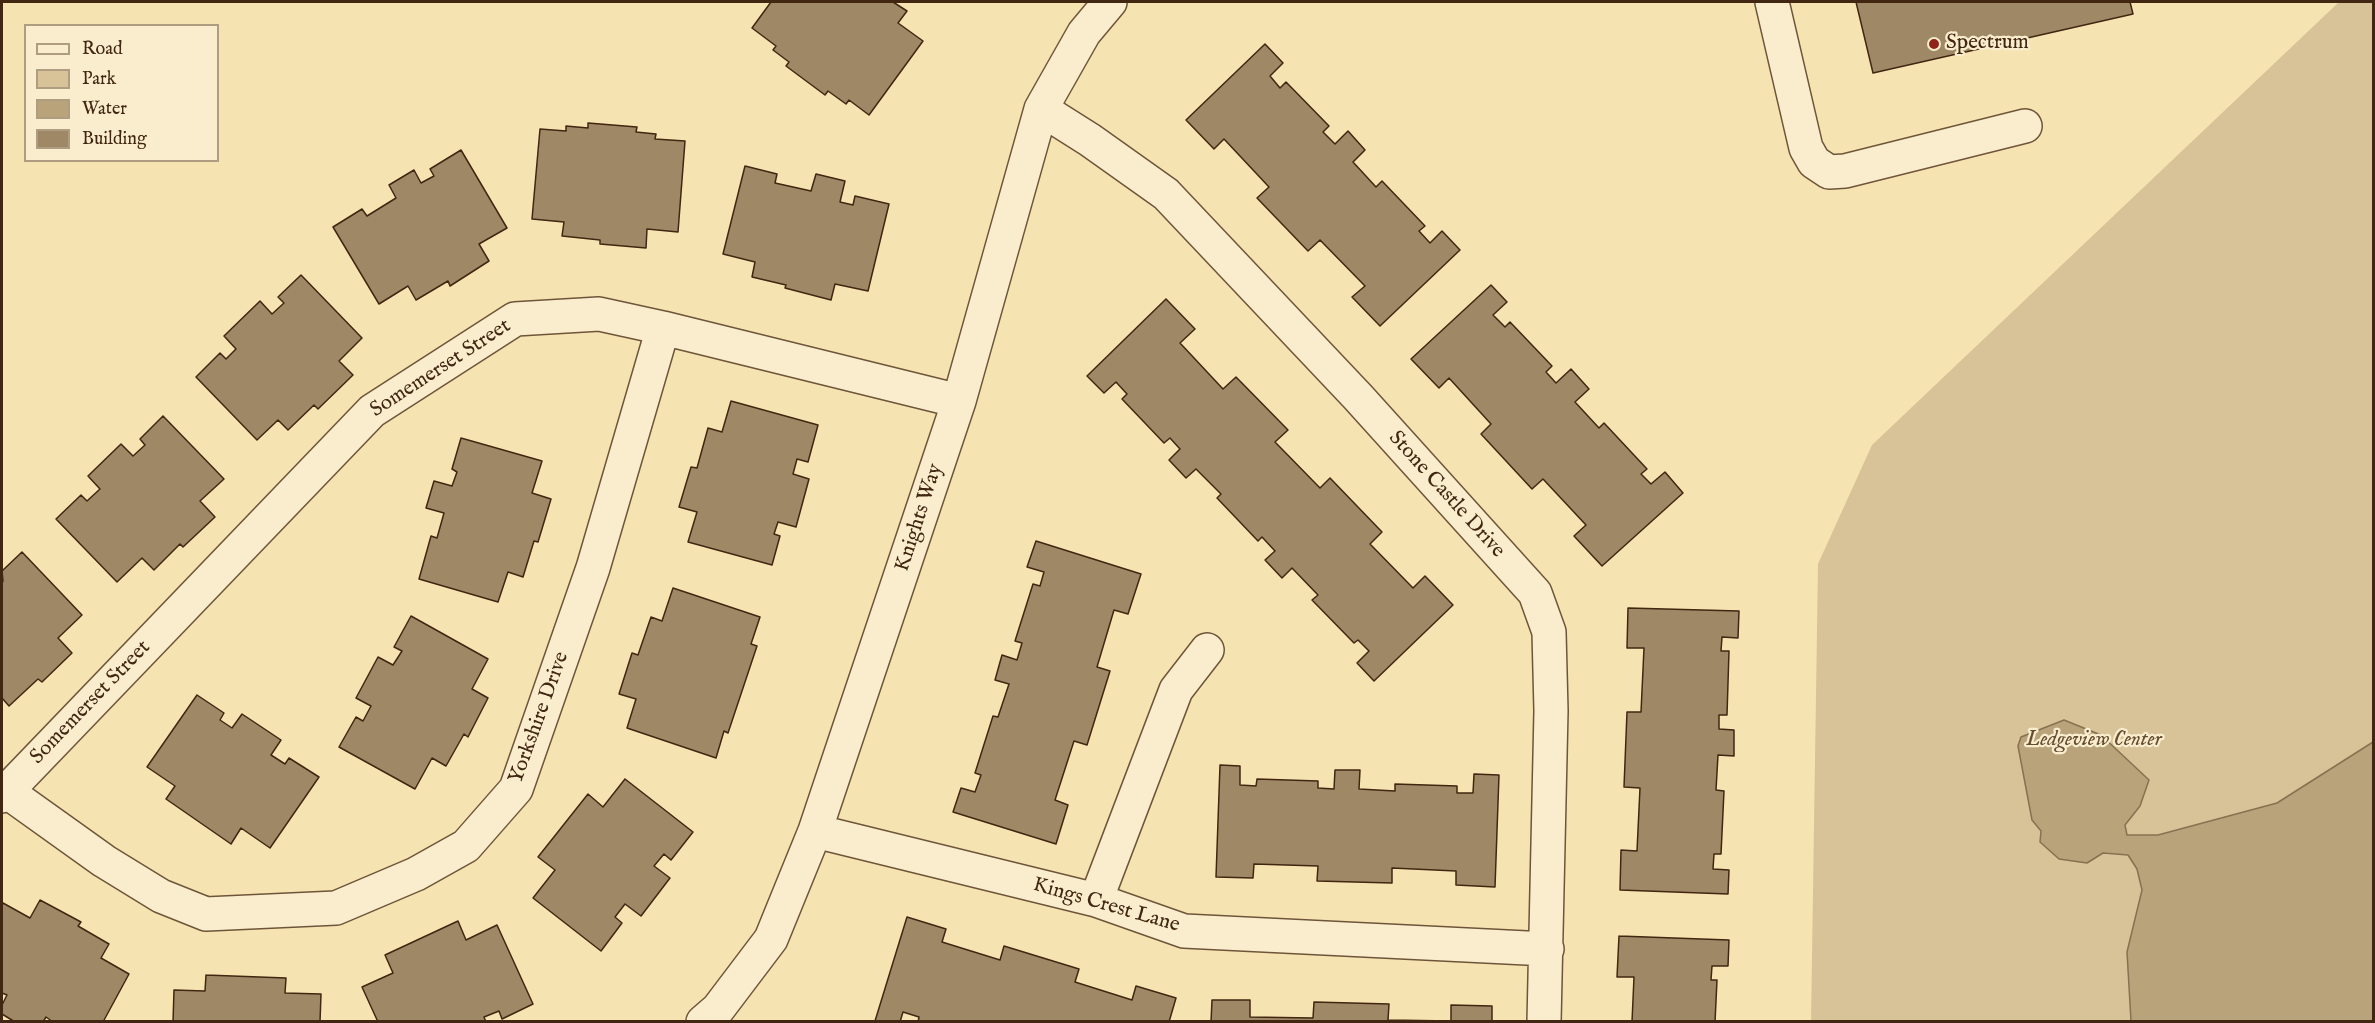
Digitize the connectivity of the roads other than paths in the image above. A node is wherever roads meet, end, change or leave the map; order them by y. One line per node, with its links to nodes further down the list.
1 (1110, 2): 3 (street, Knights Way)
2 (1772, 2): 4 (street)
3 (1041, 109): 6 (street, Knights Way); 11 (street, Stone Castle Drive)
4 (2025, 126)
5 (663, 328): 6 (street, Somemerset Street); 8 (street, Somemerset Street); 8 (street, Yorkshire Drive)
6 (959, 401): 9 (street, Knights Way)
7 (1207, 650): 10 (street)
8 (4, 794)
9 (815, 831): 10 (street, Kings Crest Lane); 12 (street, Knights Way)
10 (1096, 900): 11 (street, Kings Crest Lane)
11 (1547, 949): 13 (street, Stone Castle Drive)
12 (702, 1022)
13 (1544, 1022)

